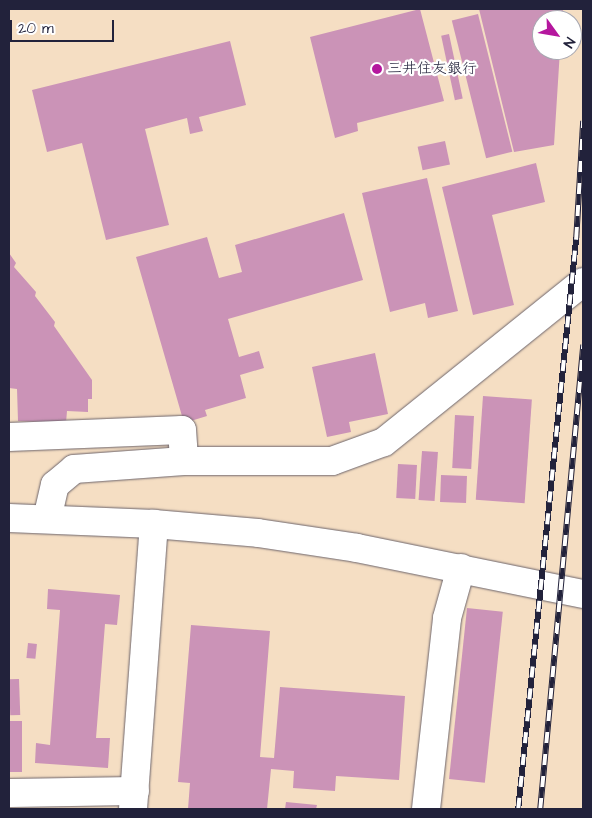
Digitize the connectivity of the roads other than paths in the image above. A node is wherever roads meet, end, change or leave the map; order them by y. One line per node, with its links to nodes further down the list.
1 (583, 282): 3 (street)
2 (9, 437): 3 (street)
3 (184, 461): 5 (street)
4 (9, 518): 5 (street)
5 (47, 519): 6 (street)
6 (154, 524): 7 (street); 10 (street)
7 (461, 568): 8 (street); 11 (street)
8 (583, 594)
9 (9, 793): 10 (street)
10 (134, 800)
11 (426, 809)

